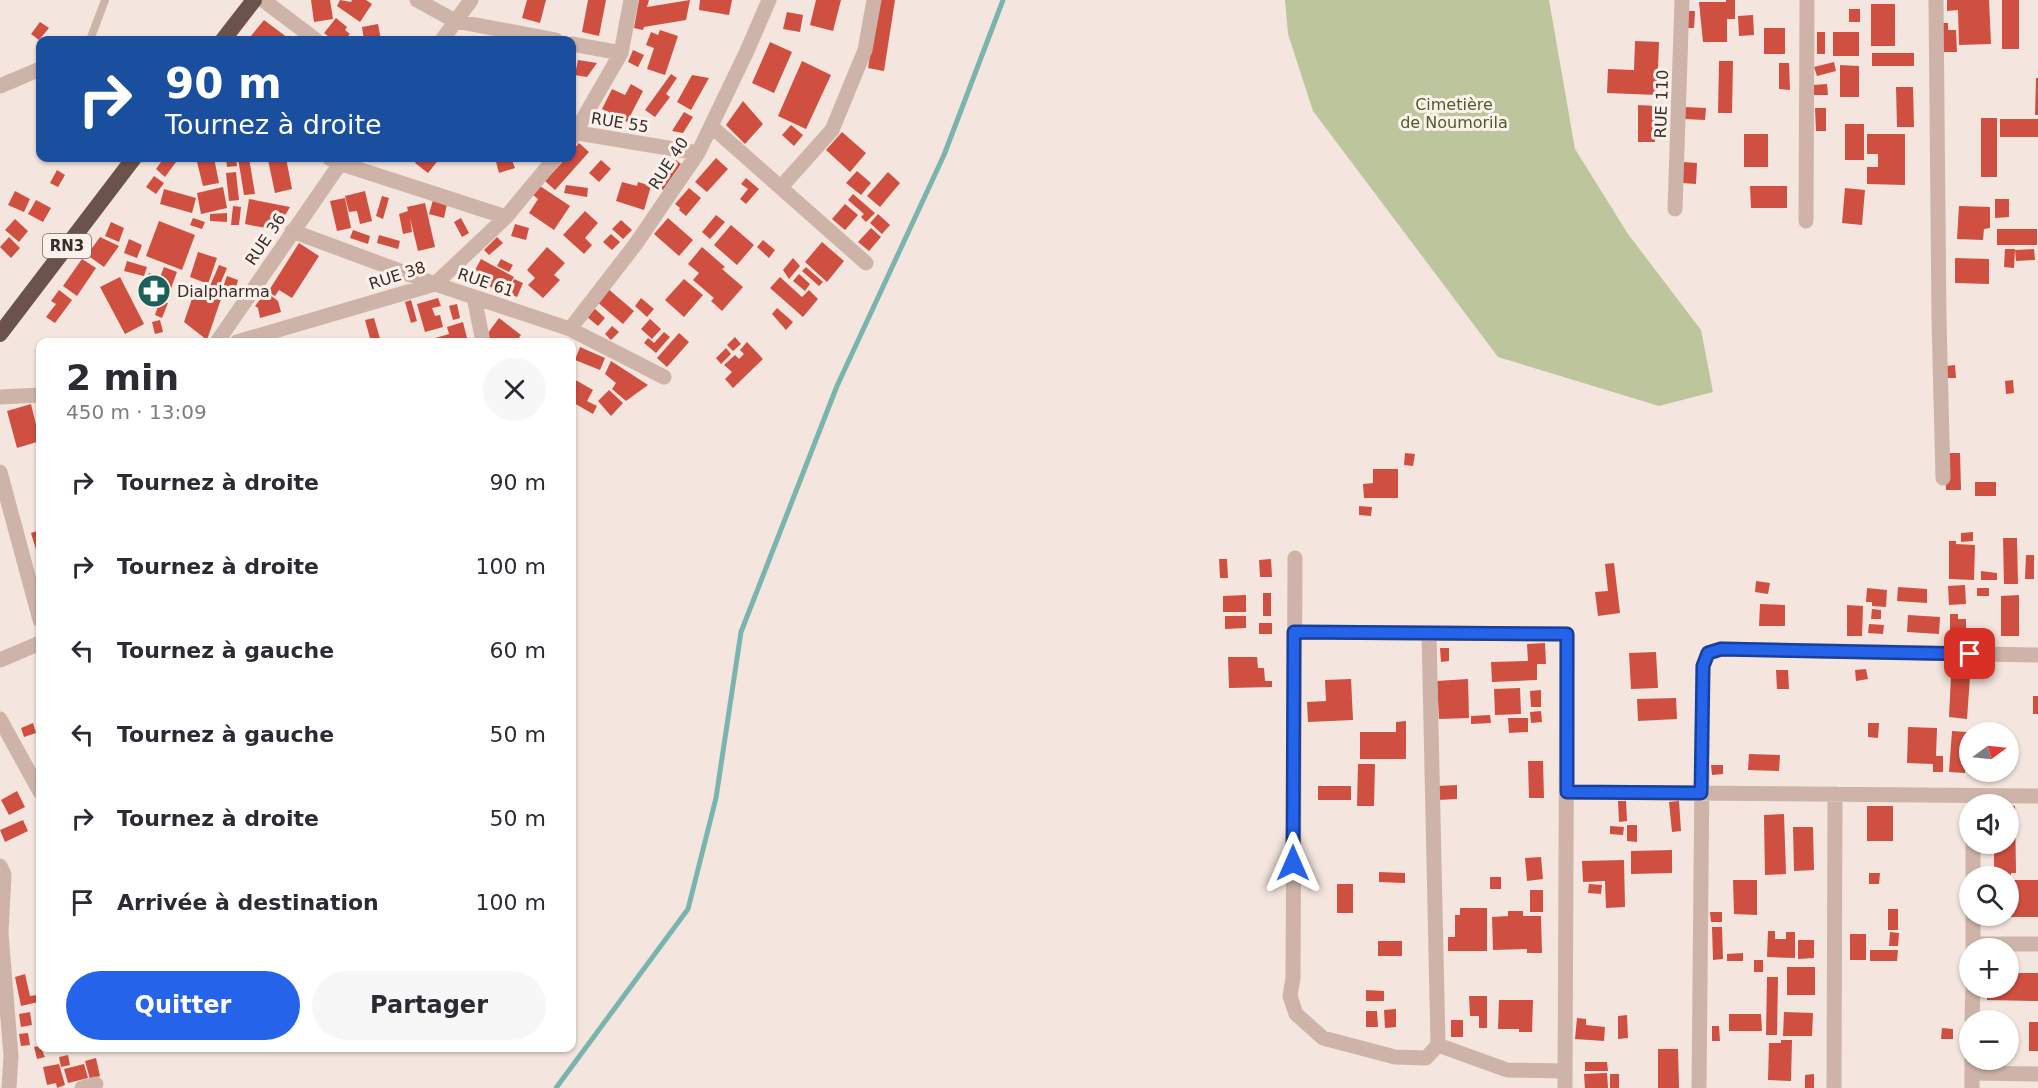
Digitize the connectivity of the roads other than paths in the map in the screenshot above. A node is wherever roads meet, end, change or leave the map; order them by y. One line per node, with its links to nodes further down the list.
1 (105, 0): 13 (lane)
2 (254, 0): 14 (highway)
3 (263, 0): 15 (street)
4 (417, 0): 12 (street)
5 (471, 0): 12 (street)
6 (631, 0): 19 (street)
7 (769, 0): 22 (street, RUE 40)
8 (874, 0): 30 (street)
9 (1682, 0): 31 (street, RUE 110)
10 (1807, 0): 33 (street)
11 (1936, 0): 47 (street)
12 (455, 21): 16 (street); 17 (street)
13 (92, 36)
14 (226, 36)
15 (311, 36)
16 (445, 36)
17 (535, 36)
18 (576, 45): 19 (street)
19 (621, 53): 23 (street)
20 (36, 70): 21 (street)
21 (2, 82)
22 (711, 126): 25 (street, RUE 40); 30 (street)
23 (576, 129)
24 (576, 134): 25 (street, RUE 55)
25 (698, 153): 38 (street, RUE 40)
26 (131, 162): 39 (highway, RN3)
27 (335, 162): 34 (street, RUE 36)
28 (346, 162): 32 (street)
29 (552, 162): 32 (street, RUE 38)
30 (781, 187): 35 (street)
31 (1675, 209)
32 (506, 217): 36 (street, RUE 38)
33 (1806, 221)
34 (292, 231): 36 (street, RUE 61); 40 (street, RUE 36)
35 (866, 263)
36 (435, 284): 37 (street, RUE 61); 41 (street, RUE 38)
37 (474, 297): 38 (street, RUE 61); 42 (street)
38 (570, 329): 43 (street, RUE 61)
39 (0, 334)
40 (220, 338)
41 (251, 338)
42 (482, 338)
43 (664, 377)
44 (36, 395): 45 (street)
45 (0, 397)
46 (0, 472): 48 (street)
47 (1943, 478)
48 (3, 495): 50 (street)
49 (1295, 558): 51 (street)
50 (36, 606)
51 (1294, 632): 52 (street); 68 (street)
52 (1429, 633): 58 (street); 68 (street)
53 (36, 645): 55 (street)
54 (2038, 655): 59 (street)
55 (0, 660)
56 (0, 719): 57 (street)
57 (36, 785)
58 (1567, 792): 59 (street); 69 (street)
59 (1701, 793): 60 (street); 74 (street)
60 (1835, 794): 63 (street); 75 (street)
61 (2038, 796): 62 (street)
62 (2019, 797)
63 (1959, 799)
64 (0, 866): 65 (street)
65 (0, 933): 72 (street)
66 (2038, 944): 67 (street)
67 (2019, 945)
68 (1438, 1045): 69 (street)
69 (1565, 1071): 73 (street)
70 (1972, 1073): 71 (street)
71 (2038, 1074)
72 (9, 1088)
73 (1565, 1088)
74 (1700, 1088)
75 (1834, 1088)

